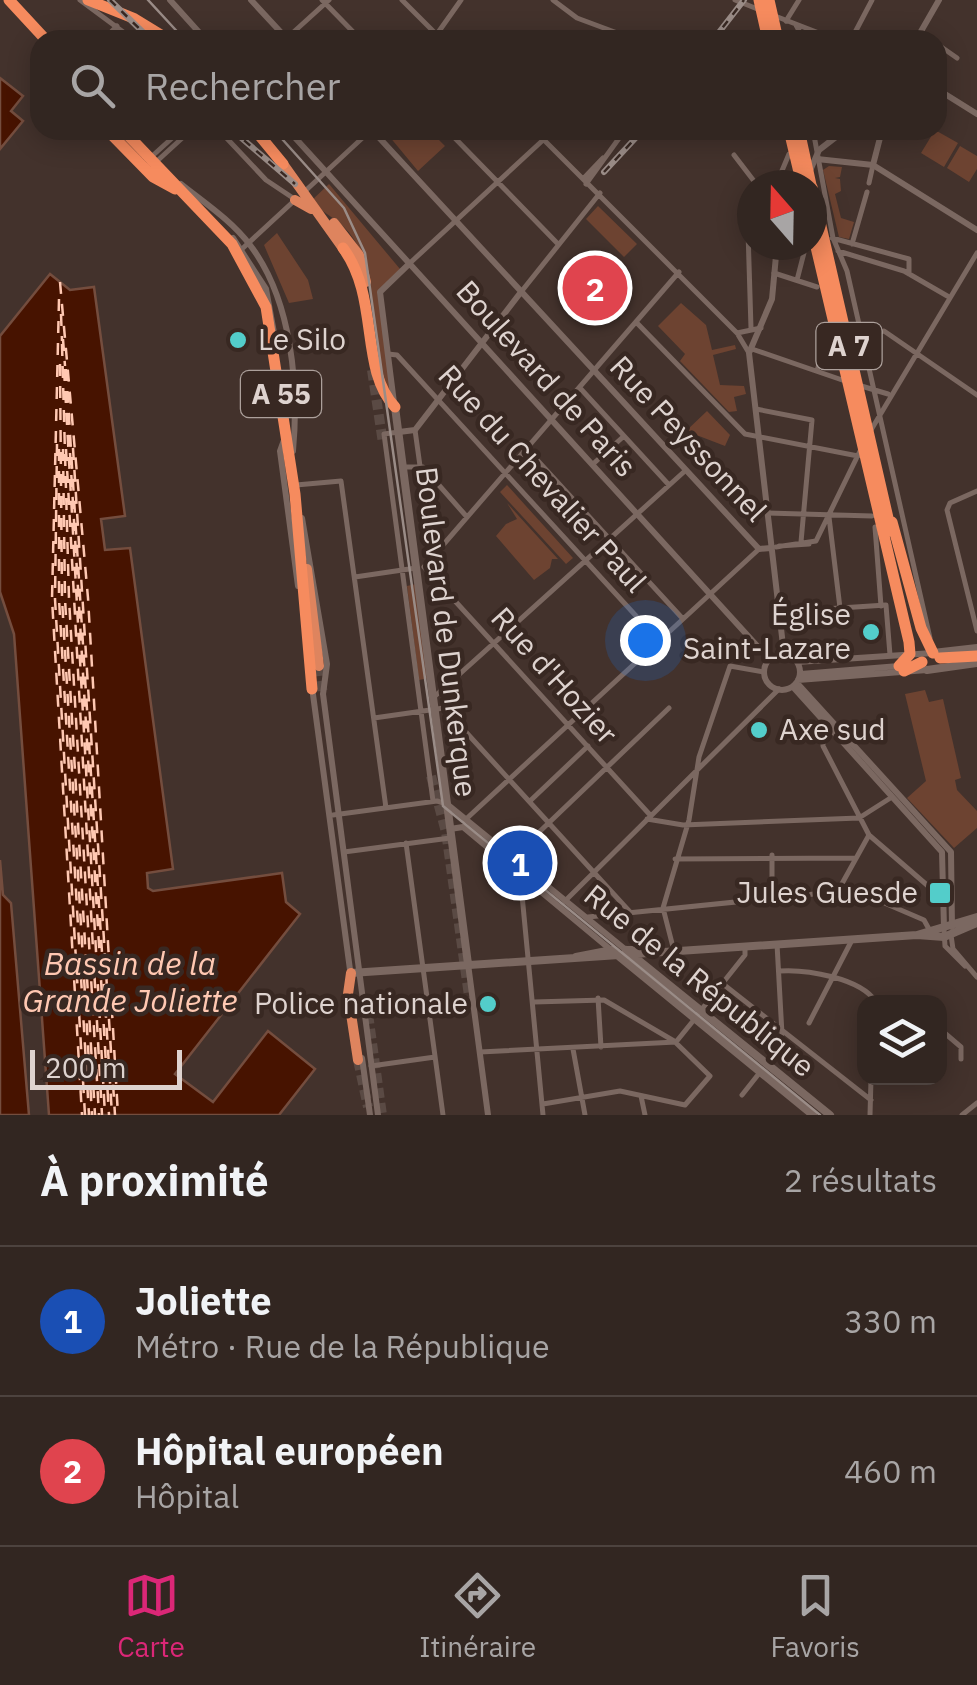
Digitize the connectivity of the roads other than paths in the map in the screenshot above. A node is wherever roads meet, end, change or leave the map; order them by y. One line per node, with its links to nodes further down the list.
1 (84, 0): 17 (street); 21 (highway)
2 (170, 0): 22 (street)
3 (251, 0): 23 (street)
4 (402, 0): 26 (street)
5 (461, 0): 27 (street)
6 (553, 0): 28 (street)
7 (736, 0): 15 (street)
8 (759, 0): 29 (highway)
9 (769, 0): 30 (highway)
10 (800, 0): 15 (street)
11 (872, 0): 33 (street)
12 (939, 0): 34 (street)
13 (325, 1): 24 (street); 25 (street)
14 (11, 2): 18 (highway)
15 (786, 21): 16 (street)
16 (796, 25): 31 (street); 32 (street)
17 (117, 26): 19 (street); 20 (street)
18 (38, 30)
19 (113, 30)
20 (122, 30)
21 (152, 30)
22 (197, 30)
23 (278, 30)
24 (297, 30)
25 (352, 30)
26 (432, 30)
27 (443, 30)
28 (609, 30)
29 (766, 30)
30 (776, 30)
31 (799, 30)
32 (810, 30)
33 (856, 30)
34 (922, 30)
35 (947, 51): 36 (street)
36 (957, 58)
37 (947, 95): 38 (street)
38 (977, 114)
39 (119, 140): 76 (highway)
40 (123, 140): 61 (street)
41 (132, 140): 61 (street)
42 (133, 140): 76 (highway, A 55)
43 (172, 140): 61 (street)
44 (178, 140): 61 (street)
45 (228, 140): 75 (street)
46 (263, 140): 62 (highway)
47 (297, 140): 69 (street, Boulevard de Paris)
48 (360, 140): 69 (street)
49 (380, 140): 77 (street, Rue Peyssonnel)
50 (458, 140): 70 (street)
51 (617, 140): 71 (street)
52 (791, 140): 66 (highway)
53 (801, 140): 67 (highway, A 7)
54 (814, 140): 60 (street)
55 (832, 140): 60 (street)
56 (880, 140): 63 (street)
57 (542, 141): 70 (street); 71 (street)
58 (734, 154): 64 (street)
59 (789, 154): 65 (street)
60 (817, 159): 63 (street); 68 (street); 80 (street)
61 (151, 162): 83 (street)
62 (283, 164): 84 (highway)
63 (873, 166): 72 (street); 78 (street)
64 (746, 170)
65 (782, 170)
66 (798, 170)
67 (808, 170)
68 (811, 170)
69 (326, 172): 75 (street); 93 (street, Boulevard de Paris)
70 (498, 182): 77 (street); 81 (street)
71 (584, 182): 74 (street)
72 (868, 183)
73 (867, 192): 82 (street)
74 (599, 194): 81 (street); 96 (street)
75 (301, 198): 83 (street); 99 (highway)
76 (190, 200): 137 (highway, A 55)
77 (455, 221): 93 (street); 101 (street, Rue Peyssonnel)
78 (977, 230)
79 (827, 236): 80 (street)
80 (834, 238): 82 (street); 86 (street)
81 (558, 244): 101 (street)
82 (849, 244): 86 (street); 97 (street)
83 (246, 245): 137 (street); 137 (street)
84 (343, 248): 99 (highway)
85 (827, 251): 139 (highway, A 7)
86 (840, 252): 88 (street); 95 (street)
87 (977, 253): 102 (street)
88 (860, 258): 95 (street); 97 (street)
89 (752, 260): 104 (street)
90 (775, 260): 94 (street)
91 (802, 260): 98 (street)
92 (819, 260): 150 (highway, A 7)
93 (410, 263): 108 (street, Boulevard de Paris); 110 (street, Boulevard de Dunkerque)
94 (774, 272): 98 (street); 105 (street)
95 (847, 272): 107 (street)
96 (678, 273): 103 (street); 106 (street)
97 (909, 274): 102 (street)
98 (797, 280): 100 (street)
99 (362, 284): 112 (highway); 120 (highway)
100 (817, 287)
101 (522, 292): 108 (street); 113 (street, Rue Peyssonnel)
102 (949, 297): 111 (street)
103 (636, 322): 113 (street); 127 (street)
104 (752, 328): 105 (street); 106 (street)
105 (761, 328): 109 (street)
106 (737, 333): 109 (street)
107 (860, 334): 111 (street); 114 (street); 115 (street)
108 (481, 343): 119 (street); 123 (street, Boulevard de Paris)
109 (751, 351): 114 (street); 121 (street)
110 (388, 354): 119 (street, Rue du Chevalier Paul); 120 (street, Boulevard de Dunkerque)
111 (914, 356): 117 (street); 118 (street)
112 (370, 359)
113 (594, 371): 116 (street); 134 (street, Rue Peyssonnel)
114 (817, 371): 115 (street)
115 (873, 387): 117 (street); 122 (street)
116 (580, 388): 123 (street); 126 (street)
117 (888, 394): 122 (street)
118 (977, 395)
119 (438, 399): 124 (street); 135 (street, Rue du Chevalier Paul)
120 (395, 406): 125 (main road, Boulevard de Dunkerque)
121 (756, 410): 127 (street); 128 (street)
122 (878, 415): 130 (street); 170 (street)
123 (552, 420): 129 (street); 131 (street, Boulevard de Paris)
124 (414, 430): 125 (street); 132 (street)
125 (398, 432): 133 (main road, Boulevard de Dunkerque); 156 (street, Boulevard de Dunkerque)
126 (624, 436): 131 (street); 136 (street)
127 (761, 438): 128 (street); 140 (street)
128 (809, 448): 130 (street); 142 (street)
129 (527, 449): 135 (street); 148 (street)
130 (858, 456): 143 (street)
131 (592, 464): 141 (street, Boulevard de Paris)
132 (420, 466): 133 (street); 145 (street)
133 (404, 467): 155 (main road, Boulevard de Dunkerque)
134 (686, 470): 136 (street); 152 (street, Rue Peyssonnel)
135 (506, 473): 145 (street); 153 (street, Rue du Chevalier Paul)
136 (669, 485): 141 (street)
137 (293, 488): 154 (highway); 157 (street); 176 (street); 194 (street)
138 (977, 491): 164 (street)
139 (885, 504): 147 (highway, A 7); 150 (highway)
140 (768, 512): 142 (street); 151 (street)
141 (637, 513): 148 (street); 158 (street, Boulevard de Paris)
142 (803, 514): 143 (street); 149 (street)
143 (829, 514): 144 (street); 149 (street); 160 (street)
144 (872, 516)
145 (468, 517): 155 (street)
146 (875, 527): 159 (street)
147 (891, 530)
148 (609, 538): 153 (street); 162 (street)
149 (808, 543): 151 (street)
150 (894, 546): 163 (highway); 170 (highway, A 7)
151 (773, 548): 152 (street, Rue Peyssonnel); 161 (street)
152 (759, 549): 158 (street)
153 (585, 560): 165 (street, Rue du Chevalier Paul); 166 (street)
154 (304, 565): 173 (highway); 176 (highway)
155 (421, 568): 156 (street); 166 (street, Rue d'Hozier); 178 (main road, Boulevard de Dunkerque)
156 (402, 570): 157 (street); 181 (street, Boulevard de Dunkerque)
157 (354, 578): 182 (street)
158 (710, 594): 162 (street); 169 (street, Boulevard de Paris)
159 (881, 606): 160 (street); 170 (street)
160 (840, 608): 161 (street)
161 (779, 612): 168 (street)
162 (683, 619): 165 (street)
163 (919, 629)
164 (977, 632)
165 (660, 641): 184 (street)
166 (494, 643): 178 (street); 184 (street, Rue d'Hozier)
167 (977, 648): 170 (main road)
168 (784, 654): 169 (street); 172 (street)
169 (770, 659): 174 (street)
170 (916, 659): 171 (highway); 171 (street); 172 (street); 175 (street)
171 (977, 659)
172 (797, 662): 175 (street)
173 (319, 666)
174 (764, 672): 177 (street); 187 (street)
175 (797, 681): 177 (street); 183 (street); 203 (street)
176 (312, 688): 194 (street)
177 (778, 690): 187 (street)
178 (434, 696): 180 (main road, Boulevard de Dunkerque)
179 (669, 708): 186 (street)
180 (436, 709): 181 (street); 188 (street); 192 (main road, Boulevard de Dunkerque)
181 (422, 711): 182 (street); 191 (street, Boulevard de Dunkerque)
182 (374, 718): 193 (street)
183 (823, 722): 189 (street); 196 (street)
184 (568, 725): 185 (street, Rue d'Hozier); 188 (street)
185 (588, 746): 186 (street, Rue d'Hozier); 190 (street)
186 (606, 766): 195 (street, Rue d'Hozier); 198 (street)
187 (696, 770): 195 (street); 199 (street)
188 (510, 779): 190 (street); 197 (street)
189 (892, 797): 196 (street); 203 (street)
190 (530, 801): 198 (street)
191 (433, 802): 192 (street); 193 (street)
192 (446, 804): 197 (street, Rue de la République); 200 (main road, Boulevard de Dunkerque)
193 (386, 808): 194 (street)
194 (336, 815): 204 (street)
195 (649, 818): 199 (street); 209 (street)
196 (859, 818): 199 (street); 201 (street)
197 (465, 820): 206 (street, Rue de la République)
198 (548, 822): 206 (street); 209 (street)
199 (687, 825): 208 (street)
200 (449, 833): 202 (street); 210 (street, Rue de la République); 232 (main road, Boulevard de Dunkerque)
201 (869, 835): 207 (street); 213 (street)
202 (406, 843): 204 (street); 234 (street)
203 (944, 850): 213 (street); 220 (street)
204 (341, 853): 236 (street)
205 (772, 856): 207 (street); 208 (street); 212 (street)
206 (512, 858): 214 (street, Rue de la République)
207 (856, 858): 211 (street)
208 (676, 860): 215 (street)
209 (594, 872): 214 (street); 216 (street)
210 (520, 874): 222 (street, Rue de la République); 231 (street)
211 (838, 891): 212 (street); 219 (street)
212 (772, 896): 215 (street)
213 (944, 900): 220 (street)
214 (565, 901): 217 (street, Rue de la République)
215 (662, 908): 216 (street); 226 (street)
216 (630, 912): 217 (street)
217 (585, 918): 228 (street, Rue de la République)
218 (977, 920): 220 (main road)
219 (930, 931): 220 (main road); 221 (main road)
220 (948, 933): 221 (main road); 237 (street)
221 (917, 935): 223 (main road)
222 (600, 939): 227 (street); 228 (street, Rue de la République)
223 (852, 940): 224 (main road); 238 (street)
224 (777, 944): 225 (main road); 235 (street)
225 (745, 946): 226 (main road); 239 (street)
226 (670, 951): 228 (main road); 229 (main road)
227 (595, 952): 228 (main road); 230 (main road)
228 (623, 953): 229 (main road); 230 (main road); 233 (main road, Rue de la République); 244 (main road, Rue de la République)
229 (650, 955): 233 (main road)
230 (574, 957): 231 (main road)
231 (530, 960): 232 (main road); 242 (street)
232 (468, 964): 234 (main road); 254 (street)
233 (648, 966): 243 (main road, Rue de la République)
234 (423, 968): 236 (main road); 255 (street)
235 (779, 971): 238 (street); 247 (street)
236 (355, 972): 257 (highway); 258 (street); 267 (street)
237 (977, 977)
238 (833, 980): 240 (street); 245 (street)
239 (723, 984): 243 (street); 247 (street)
240 (871, 995)
241 (598, 998): 242 (street); 246 (street); 251 (street)
242 (534, 1002): 253 (street)
243 (702, 1010): 244 (street); 275 (main road, Rue de la République)
244 (694, 1020): 249 (street); 259 (main road, Rue de la République)
245 (809, 1023)
246 (660, 1032): 249 (street); 250 (street)
247 (782, 1034): 264 (street)
248 (948, 1038): 256 (street)
249 (676, 1042): 250 (street); 262 (street)
250 (658, 1045): 251 (street)
251 (600, 1047): 252 (street)
252 (573, 1048): 253 (street); 263 (street)
253 (538, 1049): 254 (street); 266 (street)
254 (480, 1052): 270 (street)
255 (434, 1057): 258 (street); 269 (street)
256 (960, 1059)
257 (358, 1060)
258 (372, 1066): 268 (street)
259 (761, 1071): 261 (street); 274 (main road, Rue de la République)
260 (871, 1085): 264 (street)
261 (742, 1095)
262 (640, 1096): 263 (street); 273 (street)
263 (582, 1097): 266 (street); 272 (street)
264 (871, 1100): 276 (street)
265 (977, 1103): 277 (street)
266 (543, 1104): 271 (street)
267 (370, 1115)
268 (378, 1115)
269 (443, 1115)
270 (488, 1115)
271 (543, 1115)
272 (585, 1115)
273 (645, 1115)
274 (813, 1115)
275 (830, 1115)
276 (870, 1115)
277 (962, 1115)

